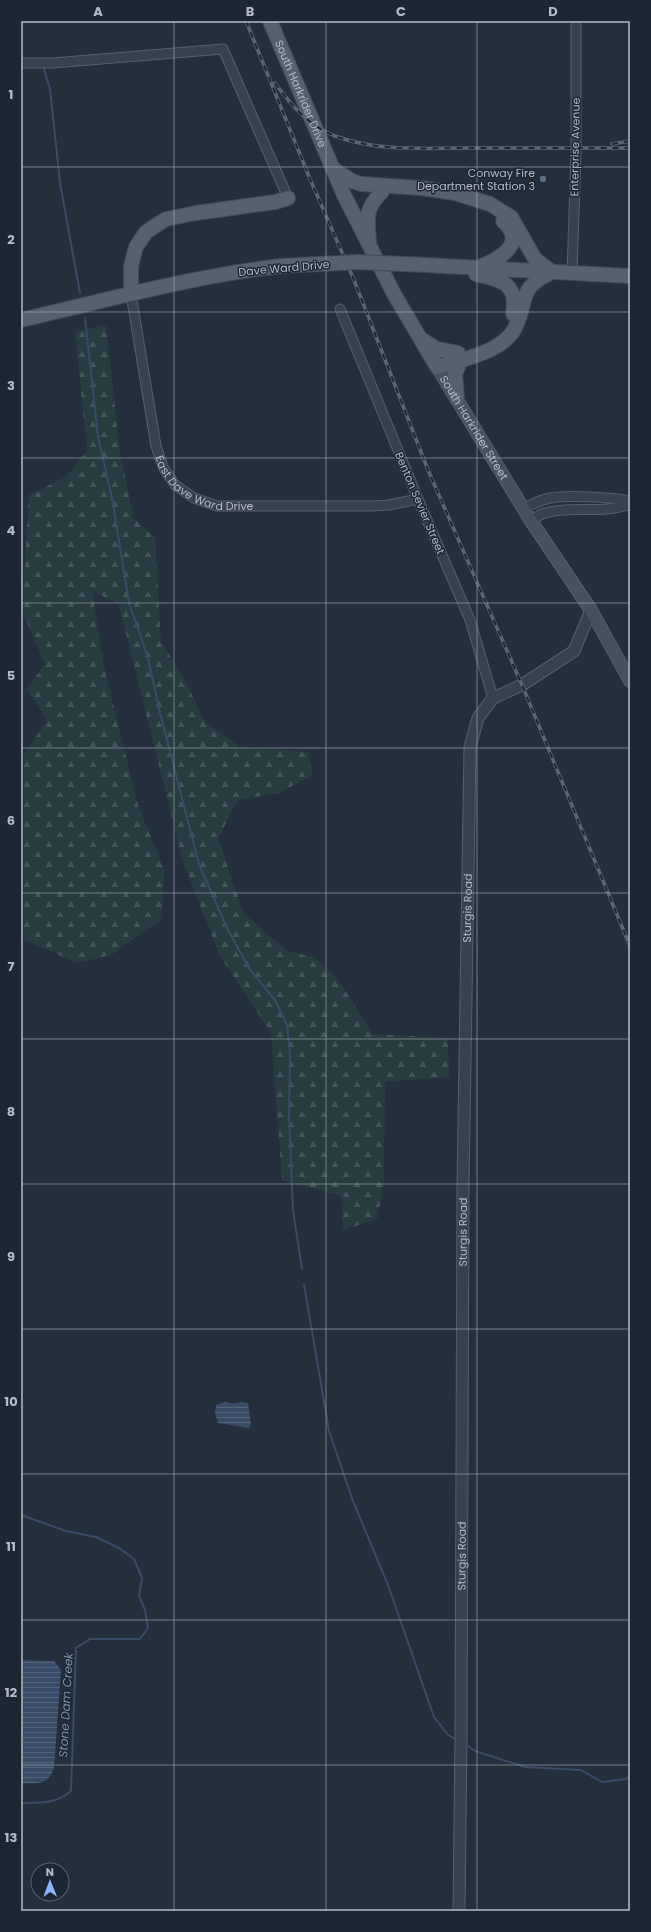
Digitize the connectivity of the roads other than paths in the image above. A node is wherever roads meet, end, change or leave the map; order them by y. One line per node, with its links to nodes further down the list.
1 (270, 21): 4 (main road, South Harkrider Drive)
2 (576, 21): 12 (street, Enterprise Avenue)
3 (21, 63): 7 (street)
4 (331, 167): 5 (main road); 6 (main road, South Harkrider Street)
5 (380, 189): 6 (main road); 8 (main road); 10 (main road); 11 (main road)
6 (343, 192): 8 (main road, South Harkrider Street)
7 (288, 198): 14 (main road)
8 (370, 248): 17 (main road, South Harkrider Street)
9 (442, 266): 10 (main road, Dave Ward Drive); 14 (main road, Dave Ward Drive, bridge); 18 (main road)
10 (477, 268): 11 (main road, Dave Ward Drive)
11 (552, 272): 12 (main road); 18 (main road)
12 (572, 273): 13 (main road)
13 (630, 276)
14 (131, 294): 16 (main road, Dave Ward Drive); 21 (street, East Dave Ward Drive)
15 (340, 310): 21 (street, Benton Sevier Street)
16 (21, 320)
17 (419, 338): 18 (main road); 19 (main road, South Harkrider Street)
18 (460, 356): 19 (main road); 20 (main road)
19 (435, 364): 20 (main road, South Harkrider Street)
20 (457, 399): 23 (main road, South Harkrider Street)
21 (418, 499): 27 (street, Benton Sevier Street)
22 (630, 502): 23 (street); 24 (street)
23 (524, 509): 24 (main road, South Harkrider Street)
24 (531, 521): 25 (main road, South Harkrider Street)
25 (591, 610): 26 (main road, South Harkrider Street); 27 (street, Sturgis Road)
26 (630, 681)
27 (493, 698): 28 (street, Sturgis Road)
28 (459, 1911)

